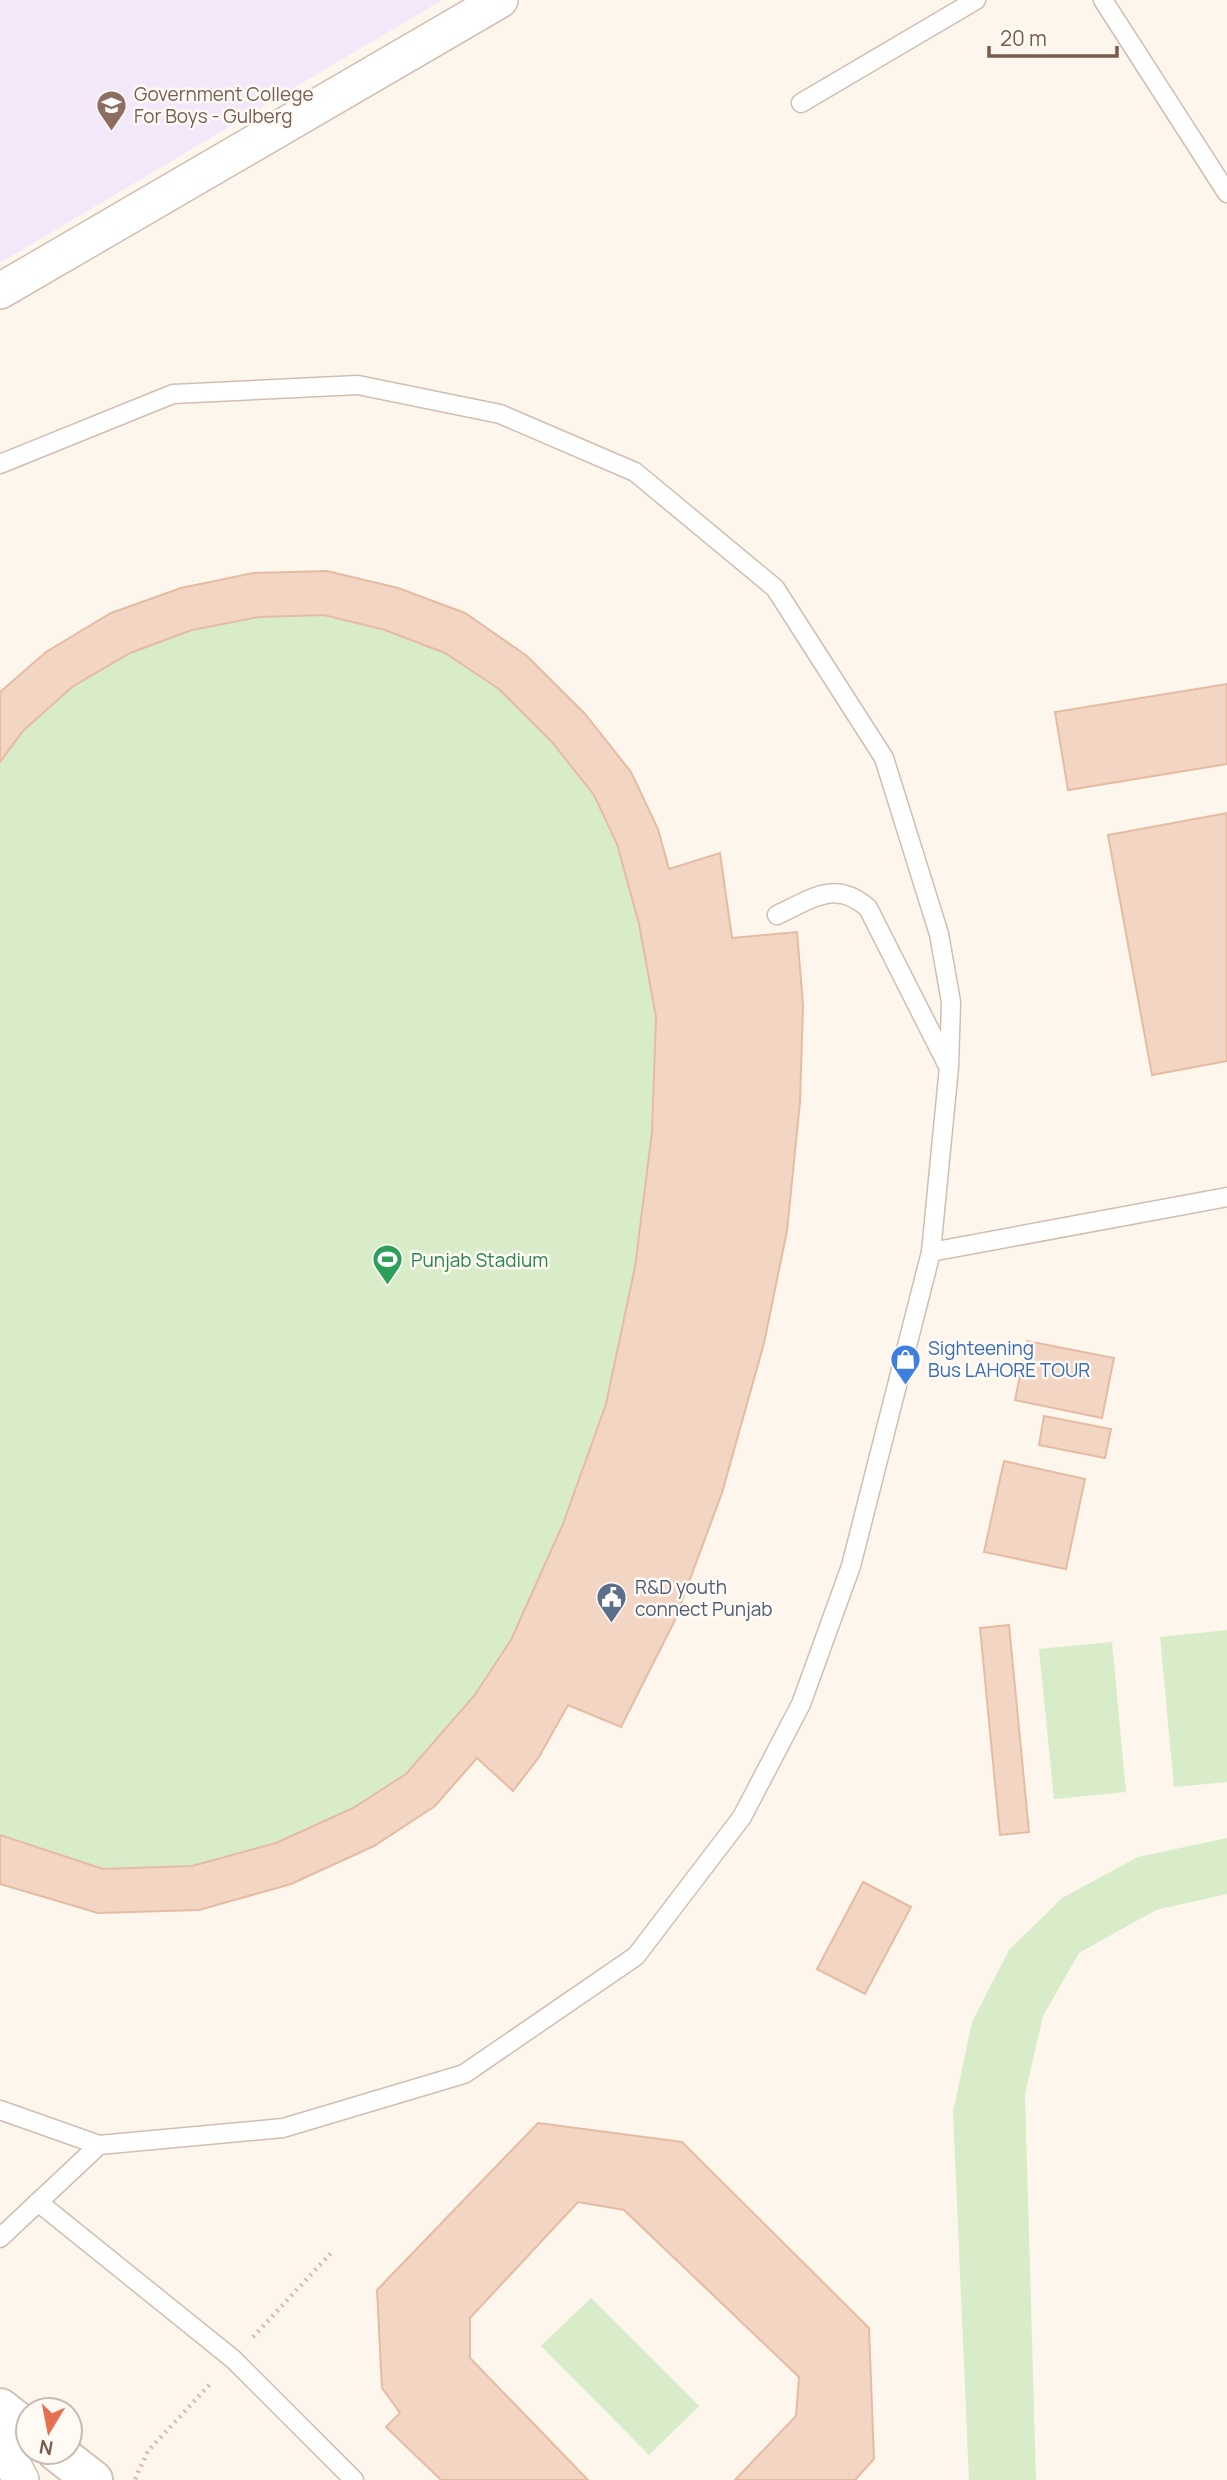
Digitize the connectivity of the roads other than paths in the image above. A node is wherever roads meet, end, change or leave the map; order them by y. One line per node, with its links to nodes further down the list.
1 (500, 0): 6 (street)
2 (976, 0): 4 (lane)
3 (1103, 0): 5 (lane)
4 (801, 103)
5 (1227, 193)
6 (0, 291)
7 (0, 464): 9 (lane)
8 (777, 915): 9 (lane)
9 (949, 1067): 11 (lane)
10 (1227, 1196): 11 (lane)
11 (931, 1252): 13 (lane)
12 (0, 2110): 13 (lane)
13 (99, 2145): 14 (lane)
14 (38, 2202): 15 (lane); 20 (lane)
15 (0, 2238)
16 (0, 2440): 18 (street)
17 (75, 2466): 19 (street)
18 (21, 2480)
19 (93, 2480)
20 (354, 2480)

